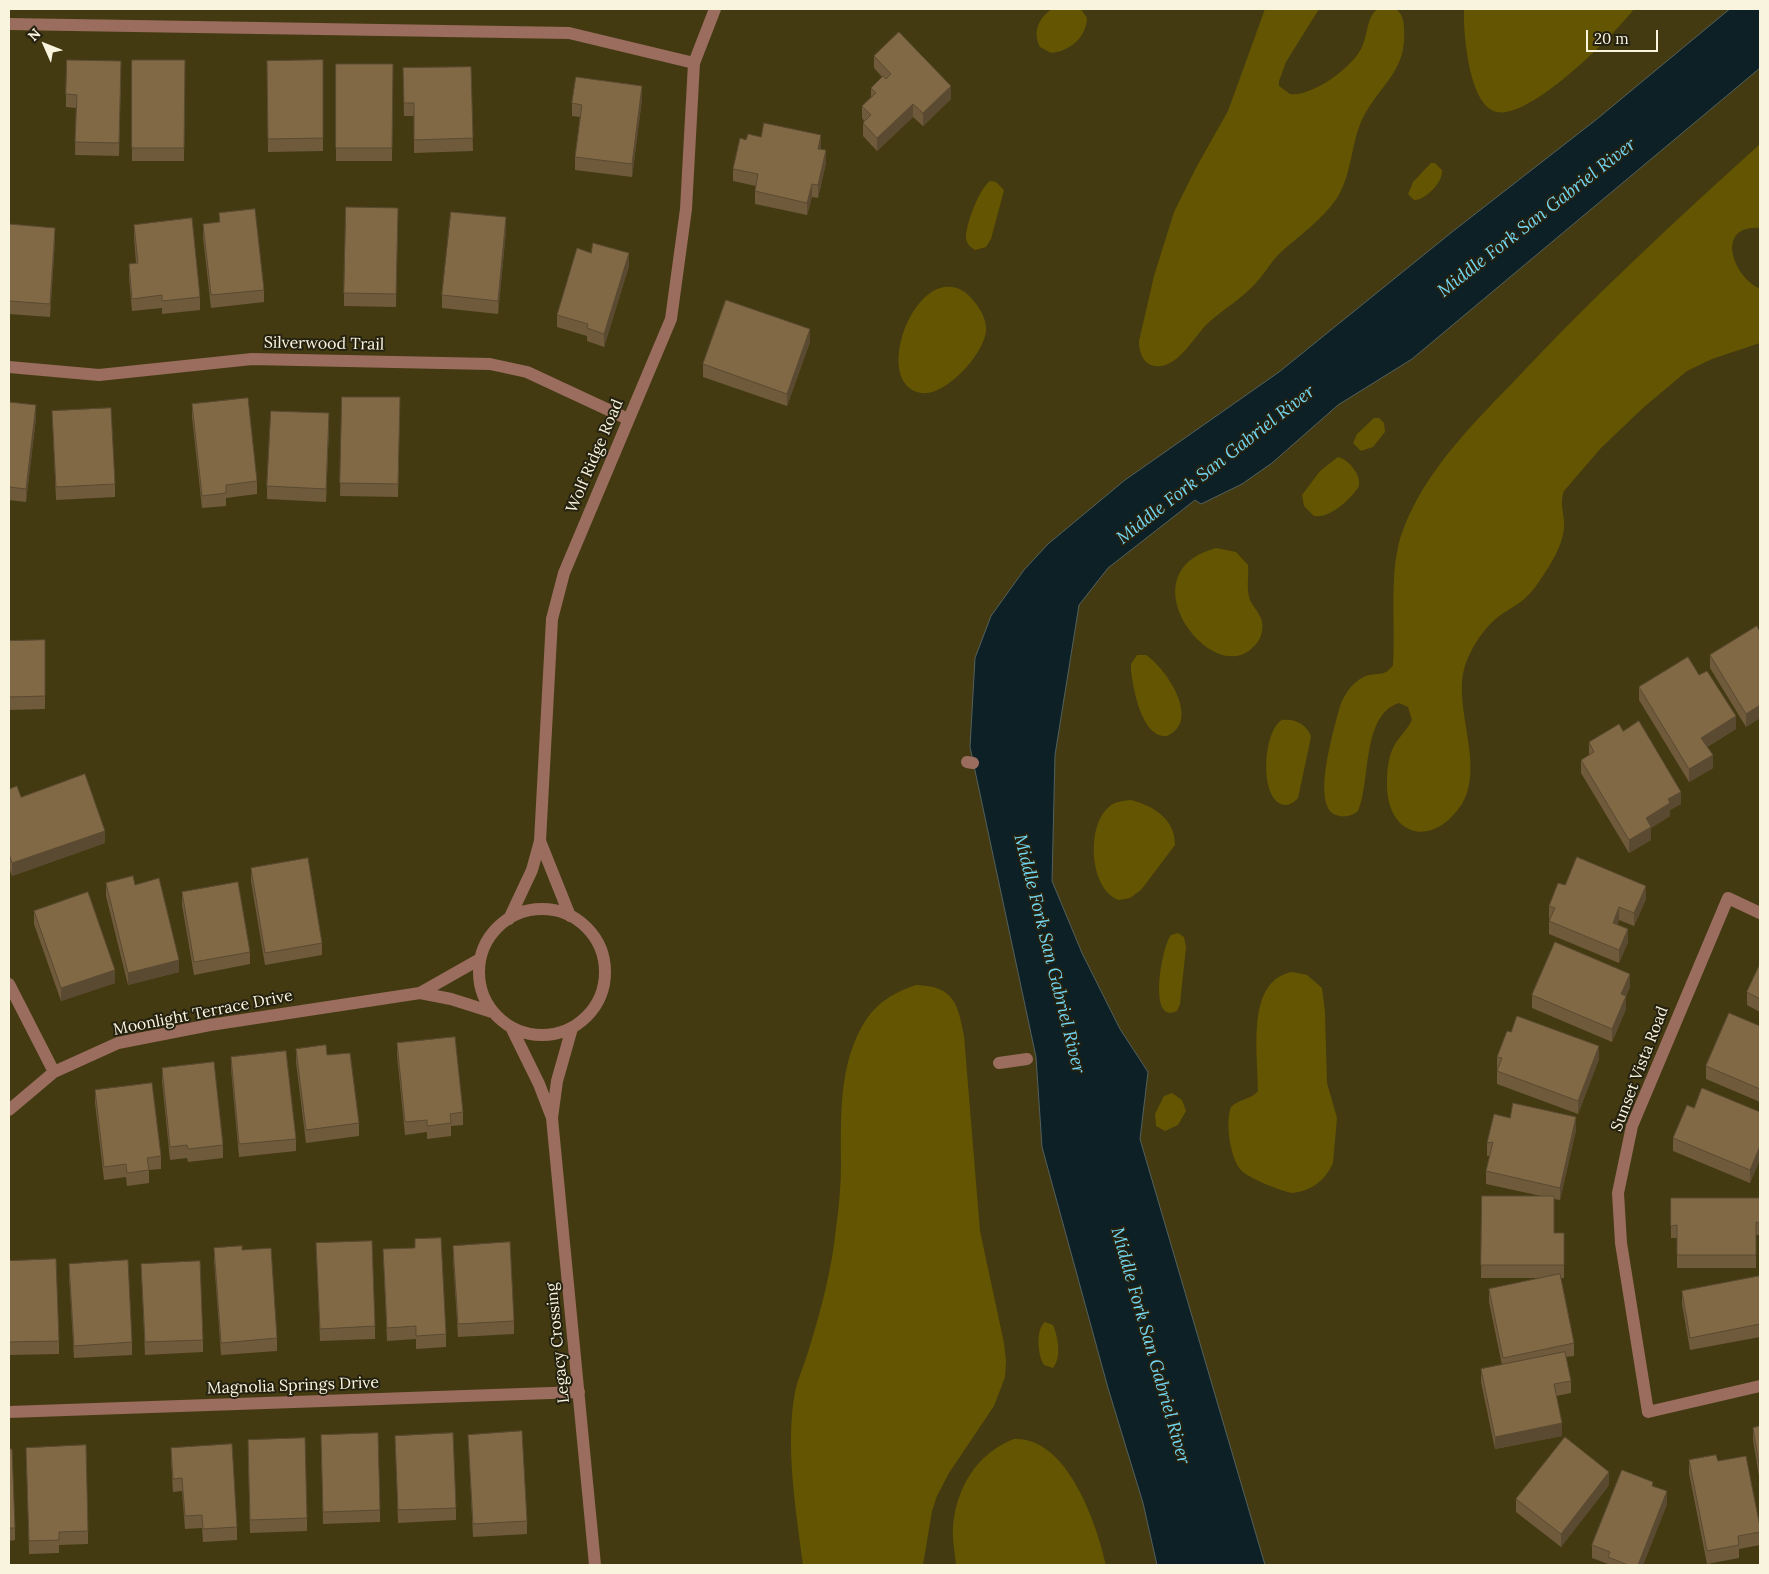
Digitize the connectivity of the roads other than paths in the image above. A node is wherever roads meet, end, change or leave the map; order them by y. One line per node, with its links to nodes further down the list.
1 (715, 9): 3 (street, Wolf Ridge Road)
2 (9, 24): 3 (street)
3 (694, 63): 5 (street, Wolf Ridge Road)
4 (9, 367): 5 (street, Silverwood Trail)
5 (628, 419): 6 (street, Wolf Ridge Road)
6 (540, 840): 8 (street, Wolf Ridge Road); 9 (street)
7 (1760, 913): 21 (street, Sunset Vista Road)
8 (570, 916): 9 (street, Legacy Crossing); 14 (street, Legacy Crossing)
9 (509, 918): 10 (street, Legacy Crossing)
10 (480, 959): 12 (street, Moonlight Terrace Drive); 13 (street, Legacy Crossing)
11 (9, 984): 18 (street)
12 (420, 992): 13 (street, Moonlight Terrace Drive); 18 (street, Moonlight Terrace Drive)
13 (492, 1012): 15 (street, Legacy Crossing)
14 (572, 1028): 15 (street, Legacy Crossing); 20 (street, Legacy Crossing)
15 (512, 1029): 20 (street, Legacy Crossing)
16 (1027, 1059): 17 (street)
17 (999, 1063)
18 (54, 1072): 19 (street, Moonlight Terrace Drive)
19 (9, 1110)
20 (552, 1118): 22 (street, Legacy Crossing)
21 (1760, 1386)
22 (579, 1392): 23 (street, Magnolia Springs Drive); 24 (street, Legacy Crossing)
23 (9, 1412)
24 (595, 1565)

